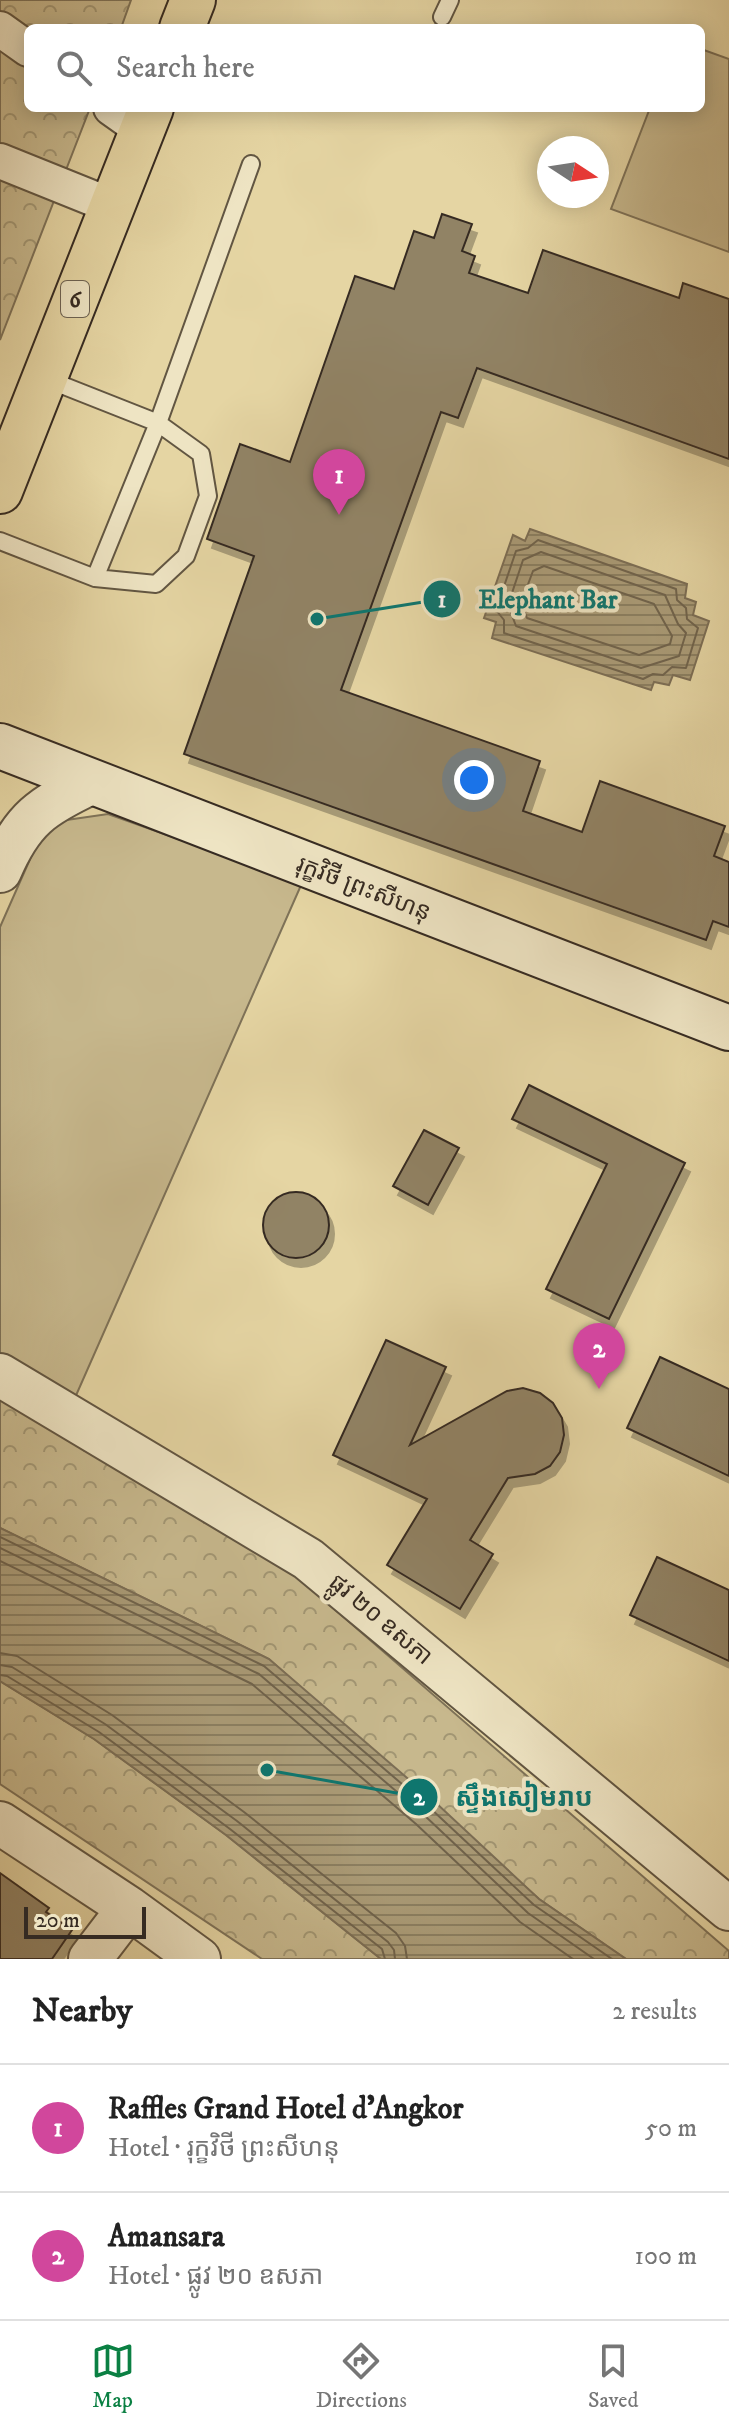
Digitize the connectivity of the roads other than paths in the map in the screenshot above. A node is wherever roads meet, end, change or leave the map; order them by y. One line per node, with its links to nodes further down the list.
1 (193, 0): 4 (main road)
2 (450, 0): 3 (lane)
3 (442, 17)
4 (184, 24)
5 (0, 29): 6 (street)
6 (24, 46)
7 (134, 115): 10 (main road, 6)
8 (0, 161): 10 (street)
9 (251, 164): 12 (lane)
10 (112, 206): 11 (main road, 6)
11 (44, 378): 12 (lane); 13 (main road, 6)
12 (158, 423): 15 (lane); 15 (lane)
13 (0, 491)
14 (0, 541): 15 (lane)
15 (95, 578)
16 (0, 746): 17 (main road, រុក្ខវិថី ព្រះសីហនុ)
17 (91, 783): 18 (street); 19 (main road, រុក្ខវិថី ព្រះសីហនុ)
18 (0, 871)
19 (729, 1028)
20 (0, 1375): 23 (street, ផ្លូវ ២០ ឧសភា)
21 (0, 1823): 22 (street)
22 (129, 1908): 24 (street); 25 (street)
23 (729, 1909)
24 (90, 1959)
25 (199, 1959)

